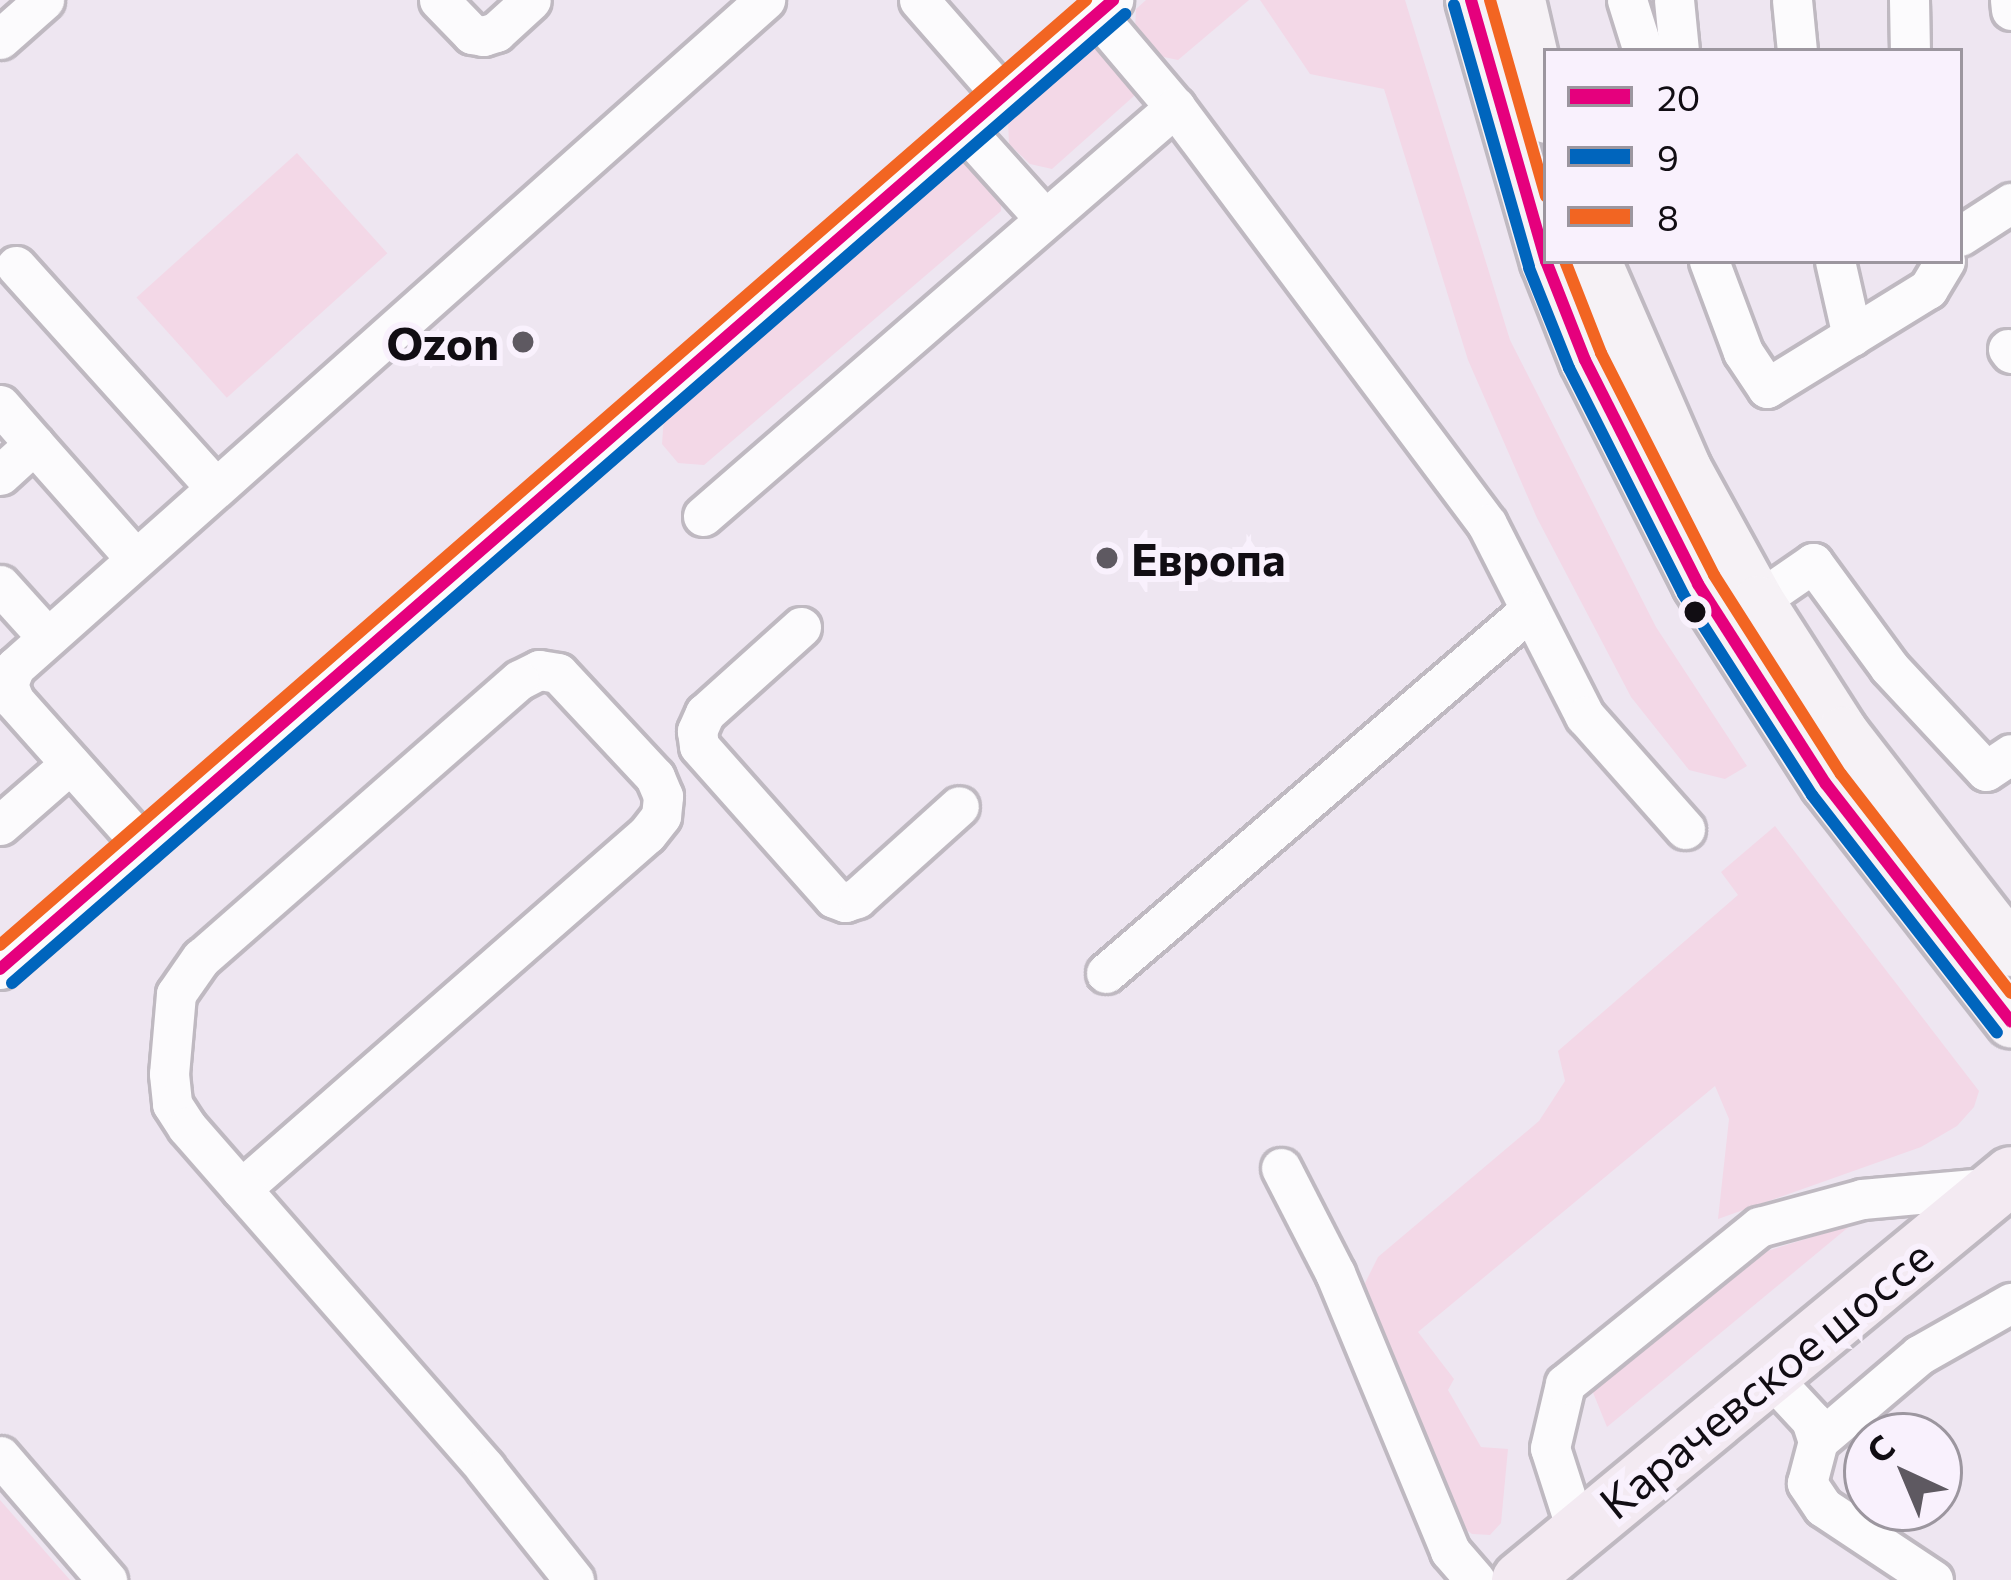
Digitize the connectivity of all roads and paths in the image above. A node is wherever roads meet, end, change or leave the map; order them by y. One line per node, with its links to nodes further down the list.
1 (44, 0): 15 (street)
2 (439, 0): 3 (street)
3 (531, 0)
4 (919, 0): 20 (street)
5 (1471, 0): 27 (main road)
6 (1519, 0): 21 (main road)
7 (1627, 0): 16 (street)
8 (1674, 0): 17 (street)
9 (1792, 0): 18 (street)
10 (1909, 0): 19 (street)
11 (2010, 0): 14 (street)
12 (743, 7): 38 (street)
13 (1104, 7): 20 (street); 22 (street)
14 (2011, 10)
15 (0, 39)
16 (1642, 48)
17 (1679, 48)
18 (1797, 48)
19 (1910, 48)
20 (1003, 96): 23 (street)
21 (1543, 104)
22 (1175, 107): 25 (street); 43 (street)
23 (965, 130): 25 (street); 51 (street)
24 (2011, 203): 26 (street)
25 (1044, 218): 39 (street)
26 (1963, 234)
27 (1543, 251)
28 (1547, 264): 55 (main road)
29 (1596, 264): 42 (main road)
30 (1710, 264): 34 (street)
31 (1836, 264): 34 (street)
32 (1943, 264): 34 (street)
33 (16, 266): 38 (street)
34 (1852, 336)
35 (0, 405): 36 (street)
36 (34, 444): 37 (street); 40 (street)
37 (0, 475)
38 (214, 487): 40 (street)
39 (703, 516)
40 (135, 558): 45 (street)
41 (0, 585): 45 (street)
42 (1758, 601): 46 (street); 52 (main road)
43 (1529, 611): 50 (street); 54 (street)
44 (801, 627): 48 (street)
45 (47, 637): 47 (street)
46 (2011, 754)
47 (70, 764): 49 (street); 51 (street)
48 (958, 806)
49 (0, 825)
50 (1685, 829)
51 (143, 845): 53 (street)
52 (2011, 950)
53 (0, 969)
54 (1106, 973)
55 (2011, 1022)
56 (1280, 1168): 66 (street)
57 (2004, 1181): 60 (highway, Карачевское шоссе); 63 (street)
58 (241, 1189): 58 (street); 65 (street)
59 (2011, 1303): 61 (street)
60 (1769, 1375): 61 (street); 63 (highway, Карачевское шоссе)
61 (1818, 1442): 68 (street)
62 (0, 1456): 64 (street)
63 (1577, 1532): 67 (highway, Карачевское шоссе)
64 (107, 1580)
65 (574, 1580)
66 (1474, 1580)
67 (1520, 1580)
68 (1933, 1580)

